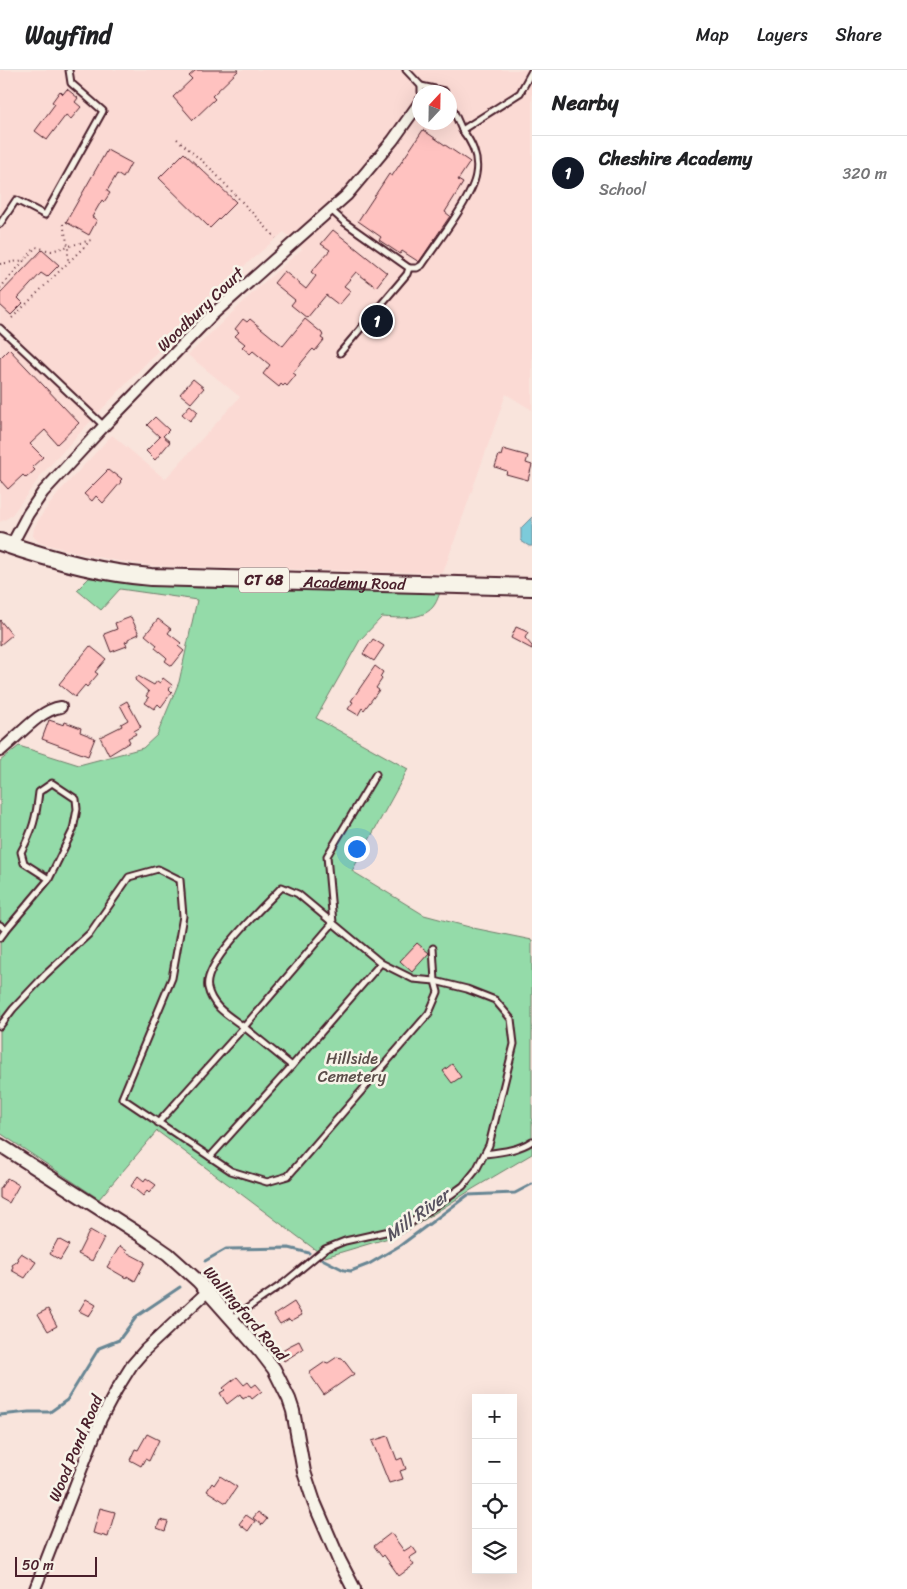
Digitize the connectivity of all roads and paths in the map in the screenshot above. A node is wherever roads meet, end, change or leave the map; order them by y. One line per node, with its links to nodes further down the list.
1 (69, 70): 10 (lane)
2 (406, 70): 4 (lane)
3 (532, 71): 7 (lane)
4 (420, 85)
5 (412, 113): 9 (street, Woodbury Court)
6 (457, 119): 7 (lane)
7 (462, 130): 17 (lane)
8 (177, 139): 12 (path)
9 (331, 210): 17 (lane); 22 (street, Woodbury Court)
10 (0, 224)
11 (63, 224): 13 (path)
12 (276, 238)
13 (68, 246): 14 (path); 15 (path); 15 (path)
14 (25, 260): 16 (path); 18 (path)
15 (68, 262): 19 (path)
16 (0, 264)
17 (409, 268): 21 (lane)
18 (0, 288)
19 (12, 318)
20 (0, 328): 22 (lane)
21 (340, 353)
22 (104, 426): 23 (street, Woodbury Court)
23 (5, 544): 24 (main road, Academy Road / CT 68)
24 (532, 587)
25 (61, 707): 26 (street)
26 (0, 751)
27 (376, 774): 29 (lane)
28 (49, 880): 28 (lane); 31 (lane)
29 (334, 923): 34 (lane); 37 (lane); 37 (lane)
30 (0, 925): 31 (lane)
31 (6, 930): 32 (lane)
32 (0, 938)
33 (433, 948): 35 (lane)
34 (380, 963): 35 (lane); 38 (lane)
35 (434, 980): 42 (lane); 43 (lane)
36 (0, 1026): 39 (lane)
37 (244, 1027): 38 (lane); 39 (lane)
38 (292, 1066): 43 (lane)
39 (158, 1123): 43 (lane)
40 (532, 1141): 42 (lane)
41 (0, 1145): 44 (street, Wallingford Road)
42 (485, 1154): 45 (lane)
43 (210, 1157)
44 (208, 1291): 45 (street, Wallingford Road); 46 (street, Wood Pond Road)
45 (233, 1319): 47 (street, Wallingford Road)
46 (35, 1589)
47 (354, 1589)

